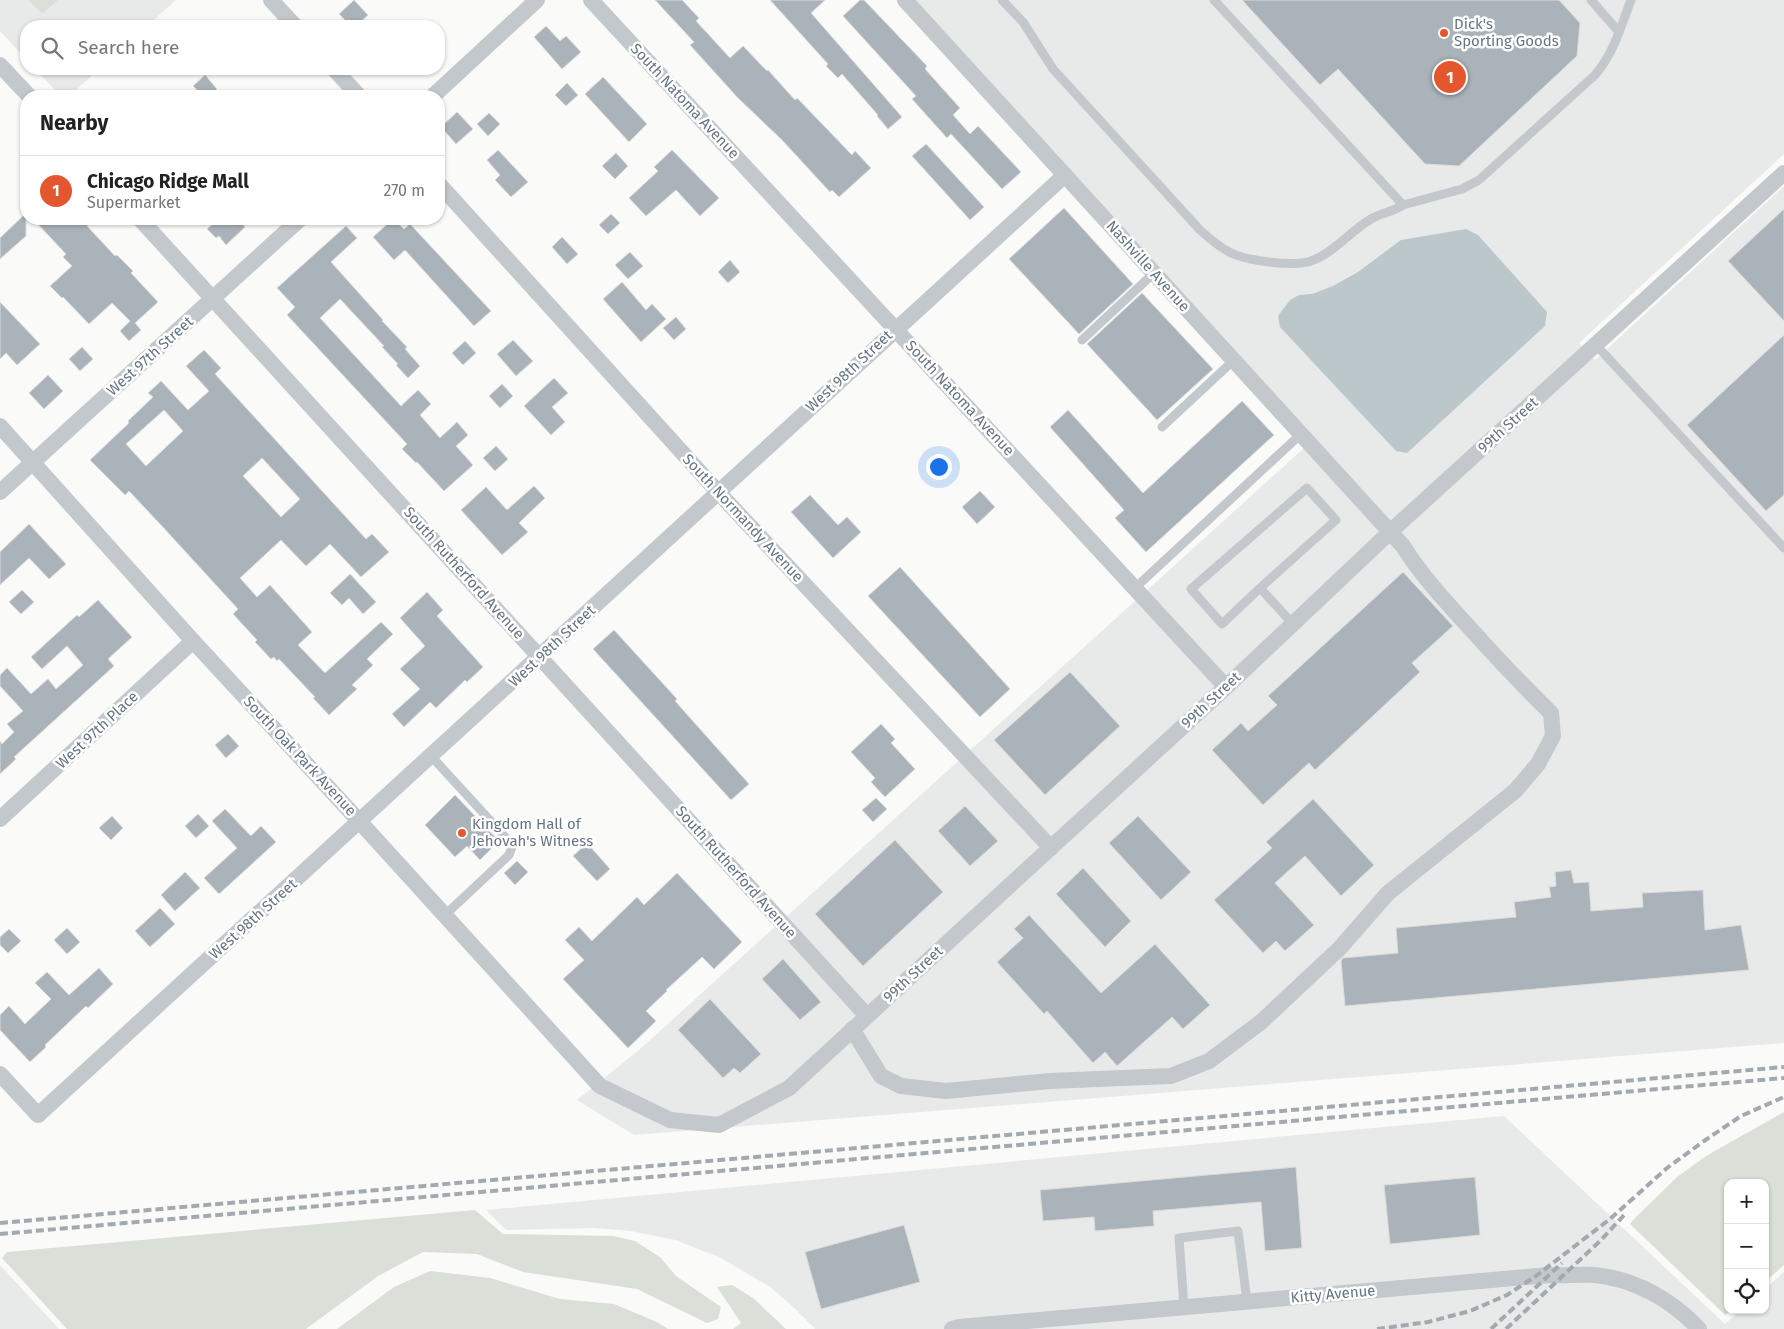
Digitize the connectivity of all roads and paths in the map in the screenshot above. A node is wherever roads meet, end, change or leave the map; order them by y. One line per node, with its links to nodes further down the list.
1 (271, 0): 9 (street)
2 (537, 0): 15 (street)
3 (591, 0): 24 (street, South Natoma Avenue)
4 (905, 0): 17 (street, Nashville Avenue)
5 (1002, 0): 19 (lane)
6 (1214, 0): 19 (lane)
7 (1590, 0): 10 (lane)
8 (1631, 0): 10 (lane)
9 (289, 20)
10 (1619, 32): 19 (lane)
11 (0, 65): 13 (street)
12 (340, 75): 14 (street)
13 (23, 90)
14 (353, 90)
15 (440, 90)
16 (1784, 173): 26 (street, 99th Street)
17 (1065, 175): 22 (street, Nashville Avenue); 24 (street, West 98th Street)
18 (445, 191): 33 (street, South Normandy Avenue)
19 (1403, 205)
20 (145, 225): 23 (street, South Rutherford Avenue)
21 (293, 225): 23 (street, West 97th Street)
22 (1154, 273): 25 (lane); 27 (street, Nashville Avenue)
23 (213, 299): 31 (street, West 97th Street); 40 (street, South Rutherford Avenue)
24 (895, 328): 33 (street, West 98th Street); 36 (street, South Natoma Avenue)
25 (1082, 340)
26 (1596, 345): 34 (street, 99th Street); 35 (lane)
27 (1234, 360): 29 (lane); 30 (street, Nashville Avenue)
28 (0, 426): 31 (street, South Oak Park Avenue)
29 (1162, 428)
30 (1301, 434): 34 (street, Nashville Avenue); 36 (lane)
31 (32, 462): 32 (street, West 97th Street); 39 (street, South Oak Park Avenue)
32 (0, 492)
33 (718, 492): 40 (street, West 98th Street); 45 (street, South Normandy Avenue)
34 (1390, 532): 38 (street, 99th Street); 48 (street, Nashville Avenue)
35 (1784, 548)
36 (1135, 588): 41 (street, South Natoma Avenue)
37 (1260, 588): 37 (lane); 38 (lane)
38 (1293, 624): 41 (street, 99th Street)
39 (193, 641): 43 (street, West 97th Place); 44 (street, South Oak Park Avenue)
40 (540, 656): 42 (street, West 98th Street); 47 (street, South Rutherford Avenue)
41 (1226, 687): 45 (street, 99th Street)
42 (431, 756): 44 (street, West 98th Street); 46 (lane)
43 (0, 820)
44 (360, 822): 46 (street, South Oak Park Avenue); 49 (street, West 98th Street)
45 (1051, 848): 47 (street, 99th Street)
46 (445, 915): 50 (street, South Oak Park Avenue)
47 (867, 1016): 48 (street, 99th Street)
48 (852, 1029): 50 (street, 99th Street)
49 (0, 1074)
50 (600, 1086)
51 (1247, 1301): 52 (street, Kitty Avenue); 52 (lane); 54 (street, Kitty Avenue)
52 (1184, 1307): 53 (street, Kitty Avenue)
53 (952, 1329)
54 (1699, 1329)

